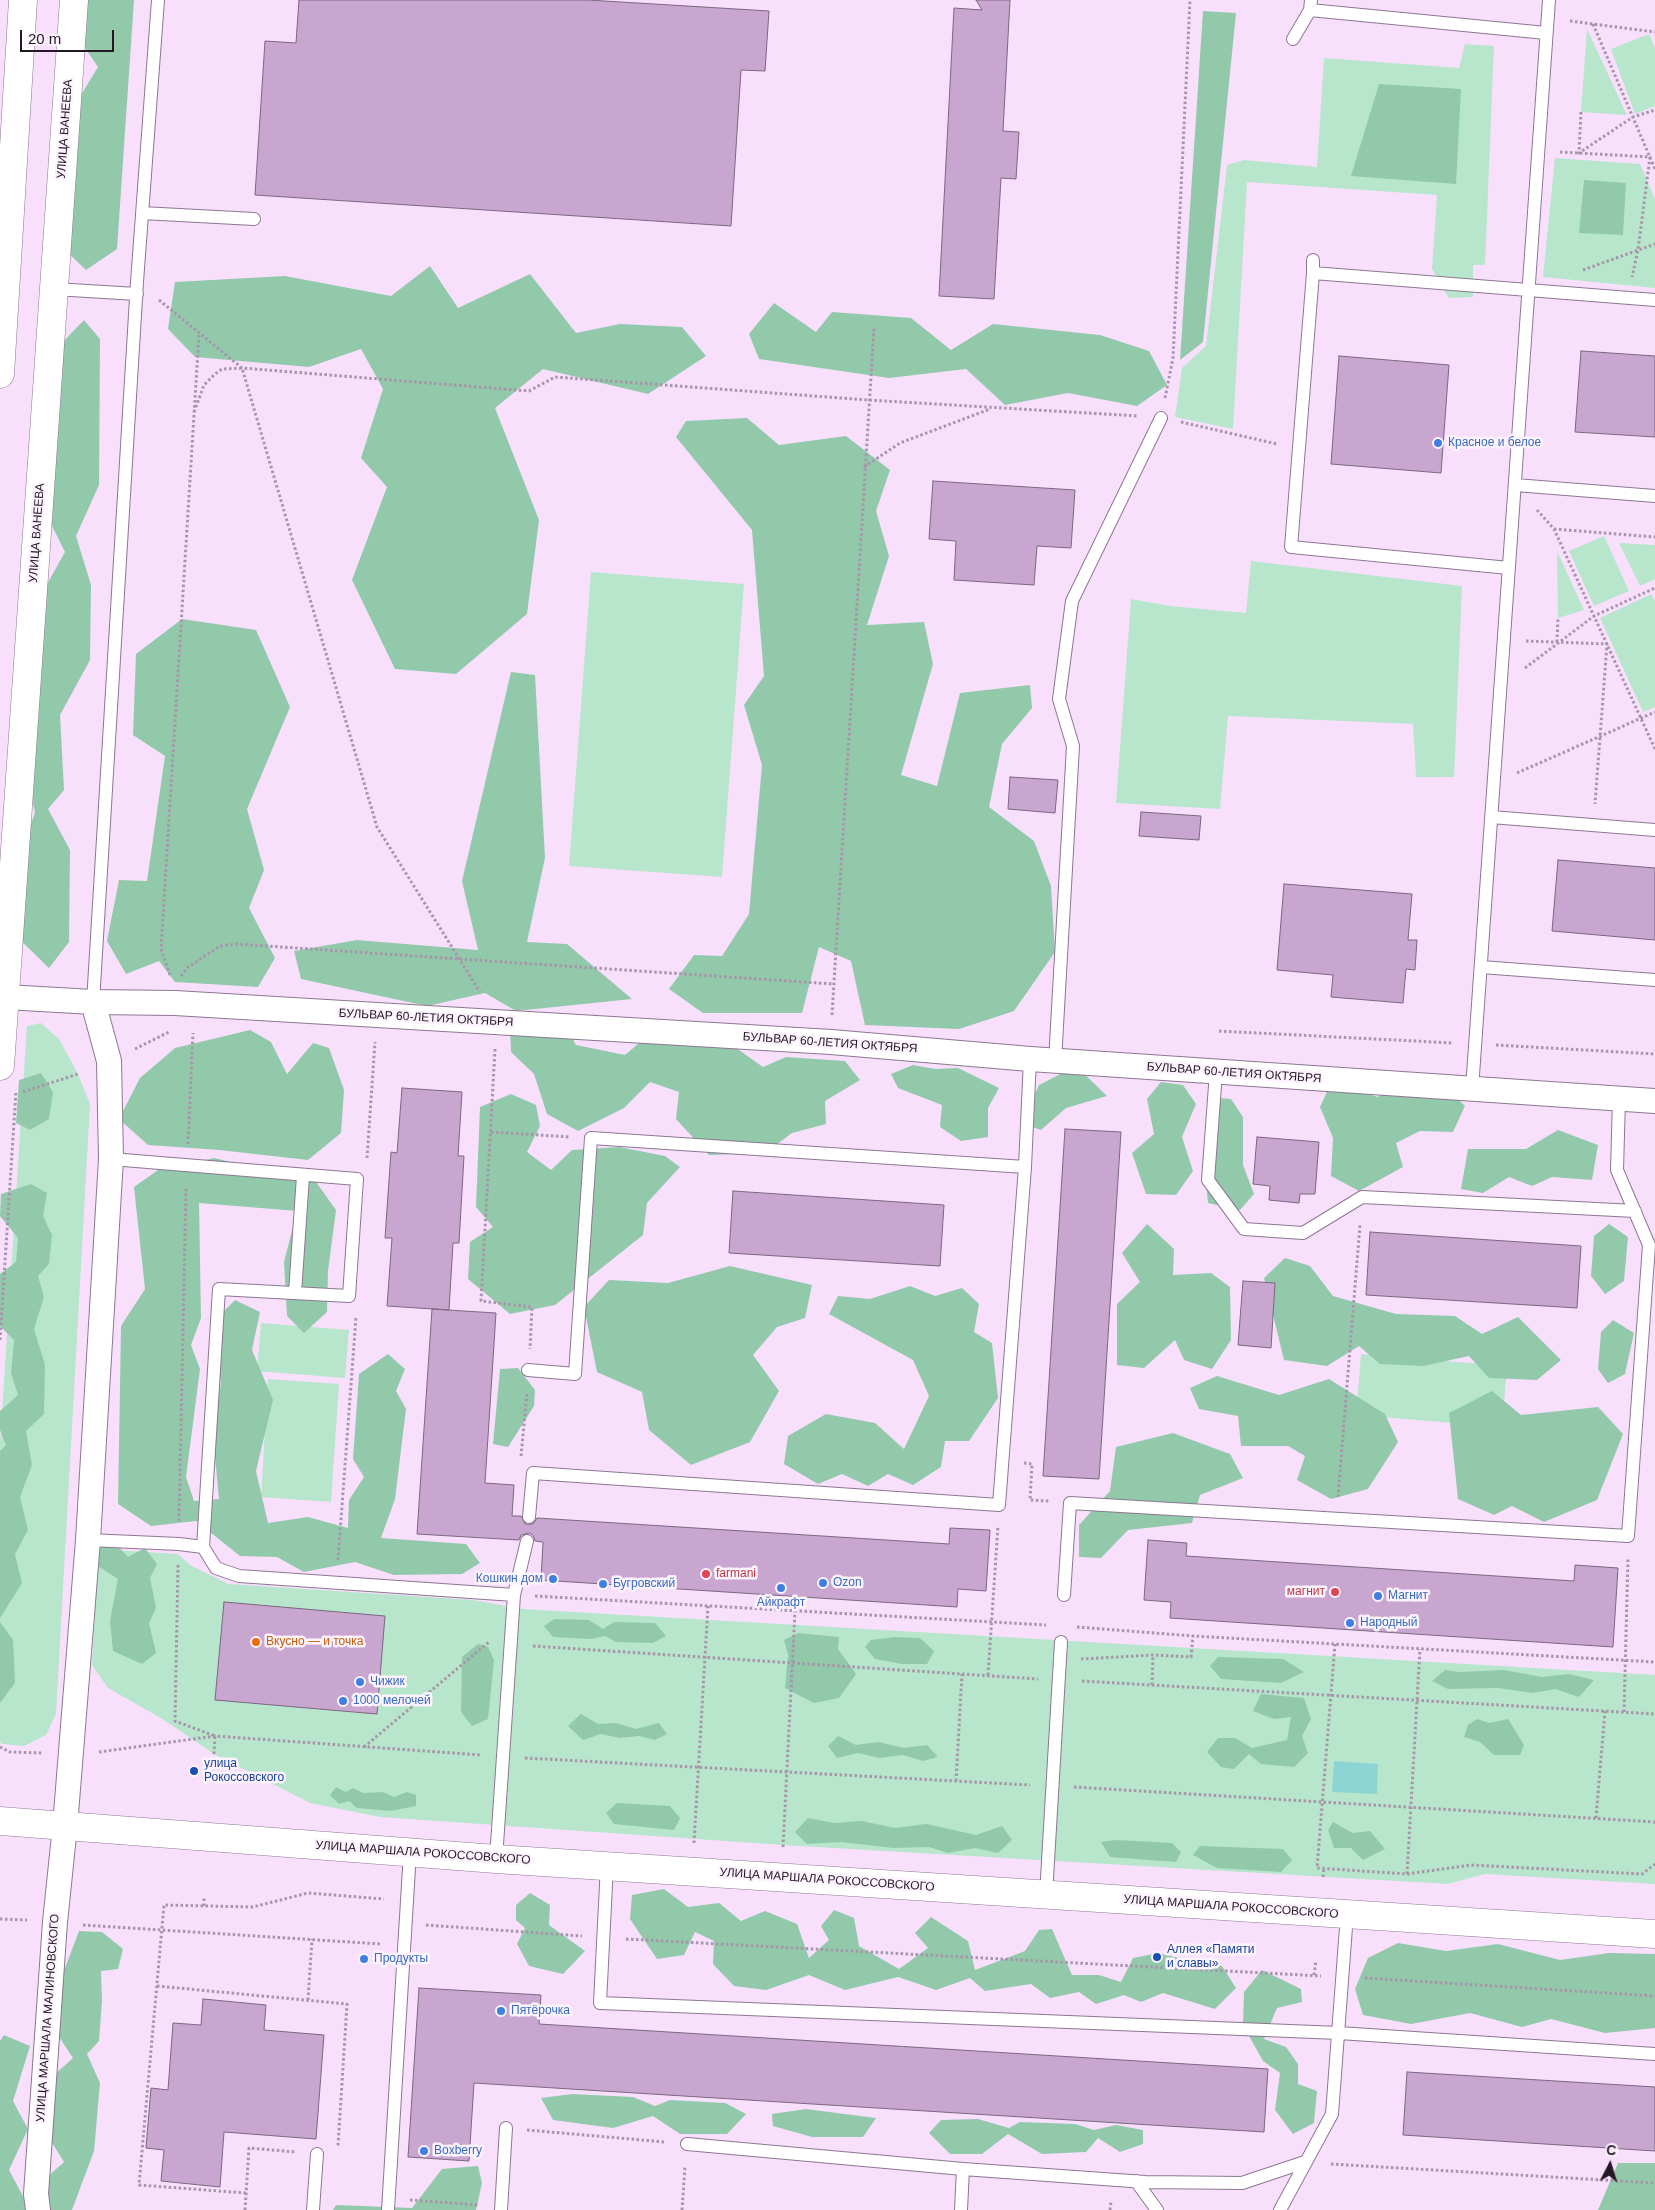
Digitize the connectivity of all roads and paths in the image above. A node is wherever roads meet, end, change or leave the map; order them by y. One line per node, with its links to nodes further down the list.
1 (23, 0): 32 (street)
2 (74, 0): 25 (street, УЛИЦА ВАНЕЕВА)
3 (158, 0): 19 (lane)
4 (1190, 0): 36 (path)
5 (1549, 0): 7 (lane)
6 (1310, 5): 10 (lane); 11 (lane)
7 (1547, 18): 8 (path); 10 (lane)
8 (1593, 24): 9 (path); 14 (path)
9 (1655, 32)
10 (1546, 33): 15 (lane)
11 (1293, 40)
12 (1655, 110): 14 (path)
13 (1581, 112): 16 (path)
14 (1632, 117): 16 (path); 17 (path)
15 (1537, 151): 16 (path); 26 (lane)
16 (1579, 153): 17 (path)
17 (1650, 157): 18 (path); 22 (path)
18 (1655, 169)
19 (142, 213): 20 (lane); 24 (lane)
20 (254, 219)
21 (1655, 244): 22 (path)
22 (1638, 250): 23 (path); 27 (path)
23 (1574, 274)
24 (137, 288): 25 (lane); 30 (path); 64 (lane)
25 (54, 289): 63 (street, УЛИЦА ВАНЕЕВА)
26 (1528, 290): 27 (lane); 37 (lane); 39 (lane)
27 (1628, 298): 28 (lane)
28 (1655, 300)
29 (874, 327): 33 (path)
30 (199, 333): 31 (path); 35 (path)
31 (242, 368): 33 (path); 35 (path); 58 (path)
32 (0, 374)
33 (868, 400): 34 (path); 38 (path)
34 (992, 408): 36 (path); 38 (path)
35 (194, 412): 62 (path)
36 (1161, 418): 37 (path); 71 (lane)
37 (1299, 449): 42 (lane)
38 (864, 467): 61 (path)
39 (1514, 485): 40 (lane); 42 (lane)
40 (1655, 496)
41 (1655, 536): 44 (path)
42 (1509, 568): 46 (lane)
43 (1655, 588): 44 (path)
44 (1594, 616): 47 (path); 48 (path)
45 (1558, 618): 47 (path)
46 (1504, 639): 47 (path); 49 (lane)
47 (1557, 643): 48 (path); 49 (path)
48 (1607, 644): 51 (path); 52 (path)
49 (1500, 686): 54 (lane)
50 (1655, 712): 51 (path)
51 (1641, 718): 52 (path); 53 (path)
52 (1600, 736): 54 (path); 56 (path)
53 (1655, 748)
54 (1494, 784): 55 (lane)
55 (1491, 817): 56 (lane); 59 (lane)
56 (1593, 825): 57 (lane)
57 (1655, 830)
58 (460, 959): 61 (path); 62 (path); 66 (path)
59 (1480, 967): 60 (lane); 68 (lane)
60 (1655, 980)
61 (834, 984): 67 (path)
62 (182, 996): 64 (street, БУЛЬВАР 60-ЛЕТИЯ ОКТЯБРЯ); 66 (street, БУЛЬВАР 60-ЛЕТИЯ ОКТЯБРЯ); 82 (path)
63 (2, 997): 64 (street, БУЛЬВАР 60-ЛЕТИЯ ОКТЯБРЯ); 73 (street, УЛИЦА ВАНЕЕВА)
64 (93, 1002): 81 (street, УЛИЦА МАРШАЛА МАЛИНОВСКОГО)
65 (1219, 1031): 68 (path)
66 (497, 1032): 67 (street, БУЛЬВАР 60-ЛЕТИЯ ОКТЯБРЯ); 79 (path)
67 (830, 1042): 70 (street, БУЛЬВАР 60-ЛЕТИЯ ОКТЯБРЯ)
68 (1475, 1044): 69 (path); 75 (lane)
69 (1655, 1054)
70 (1030, 1059): 71 (street, БУЛЬВАР 60-ЛЕТИЯ ОКТЯБРЯ); 83 (lane)
71 (1055, 1061): 72 (street, БУЛЬВАР 60-ЛЕТИЯ ОКТЯБРЯ)
72 (1216, 1072): 75 (street, БУЛЬВАР 60-ЛЕТИЯ ОКТЯБРЯ); 85 (lane)
73 (8, 1074): 88 (path)
74 (78, 1074): 76 (path)
75 (1472, 1089): 77 (street, БУЛЬВАР 60-ЛЕТИЯ ОКТЯБРЯ)
76 (23, 1092)
77 (1619, 1099): 78 (street, БУЛЬВАР 60-ЛЕТИЯ ОКТЯБРЯ); 86 (lane)
78 (1655, 1101)
79 (491, 1132): 80 (path); 89 (path)
80 (591, 1138): 83 (lane); 89 (lane)
81 (111, 1159): 82 (lane); 97 (street, УЛИЦА МАРШАЛА МАЛИНОВСКОГО)
82 (187, 1166): 84 (lane); 99 (path)
83 (1025, 1168): 91 (lane)
84 (303, 1176): 87 (lane); 87 (lane)
85 (1362, 1198): 86 (lane); 94 (path)
86 (1635, 1211): 96 (lane)
87 (294, 1292): 100 (lane)
88 (0, 1340)
89 (528, 1370): 91 (path)
90 (1032, 1464): 92 (path)
91 (533, 1473): 93 (lane)
92 (1030, 1500)
93 (529, 1517)
94 (1336, 1518): 96 (lane); 102 (lane)
95 (997, 1534): 105 (path)
96 (1628, 1536): 117 (path)
97 (88, 1540): 99 (lane); 133 (street, УЛИЦА МАРШАЛА МАЛИНОВСКОГО)
98 (526, 1541): 101 (lane)
99 (179, 1544): 100 (lane); 129 (path)
100 (203, 1547): 101 (lane)
101 (514, 1595): 103 (path); 110 (lane)
102 (1064, 1595)
103 (708, 1606): 104 (path); 115 (path)
104 (794, 1611): 105 (path); 118 (path)
105 (991, 1622): 106 (path); 121 (path)
106 (1048, 1625)
107 (1067, 1626): 108 (path)
108 (1193, 1636): 111 (path); 114 (path)
109 (1061, 1642): 116 (lane)
110 (511, 1644): 131 (path); 134 (lane)
111 (1336, 1644): 113 (path); 124 (path)
112 (547, 1647): 115 (path)
113 (1420, 1649): 117 (path); 125 (path)
114 (1153, 1655): 116 (path); 123 (path)
115 (705, 1657): 118 (path); 136 (path)
116 (1060, 1660): 122 (lane)
117 (1627, 1660): 119 (path); 127 (path)
118 (792, 1662): 120 (path); 137 (path)
119 (1655, 1662)
120 (962, 1674): 121 (path); 138 (path)
121 (988, 1676): 122 (path)
122 (1059, 1680): 123 (path); 139 (lane)
123 (1152, 1685): 124 (path)
124 (1331, 1696): 125 (path); 140 (path)
125 (1417, 1700): 126 (path); 141 (path)
126 (1605, 1711): 127 (path); 142 (path)
127 (1624, 1712): 128 (path)
128 (1655, 1714)
129 (216, 1736): 131 (path); 132 (path); 133 (path)
130 (0, 1747): 133 (path)
131 (363, 1748): 134 (path)
132 (214, 1754)
133 (71, 1756): 145 (street, УЛИЦА МАРШАЛА МАЛИНОВСКОГО)
134 (504, 1757): 147 (lane)
135 (538, 1759): 136 (path)
136 (699, 1767): 137 (path); 151 (path)
137 (786, 1772): 138 (path); 153 (path)
138 (956, 1781): 139 (path)
139 (1053, 1786): 140 (path); 155 (lane)
140 (1322, 1802): 141 (path); 150 (path)
141 (1411, 1807): 142 (path); 152 (path)
142 (1596, 1818): 144 (path)
143 (0, 1821): 145 (street, УЛИЦА МАРШАЛА РОКОССОВСКОГО)
144 (1655, 1822)
145 (65, 1826): 146 (street, УЛИЦА МАРШАЛА РОКОССОВСКОГО); 161 (street, УЛИЦА МАРШАЛА МАЛИНОВСКОГО)
146 (410, 1852): 147 (street, УЛИЦА МАРШАЛА РОКОССОВСКОГО); 157 (lane)
147 (496, 1859): 149 (street, УЛИЦА МАРШАЛА РОКОССОВСКОГО)
148 (1655, 1864): 152 (path)
149 (607, 1865): 151 (street, УЛИЦА МАРШАЛА РОКОССОВСКОГО); 165 (lane)
150 (1324, 1868): 152 (path); 154 (path)
151 (692, 1871): 153 (street, УЛИЦА МАРШАЛА РОКОССОВСКОГО)
152 (1407, 1874)
153 (781, 1877): 155 (street, УЛИЦА МАРШАЛА РОКОССОВСКОГО)
154 (1323, 1877)
155 (1046, 1895): 159 (street, УЛИЦА МАРШАЛА РОКОССОВСКОГО)
156 (204, 1896): 158 (path)
157 (407, 1901): 158 (path); 167 (lane)
158 (204, 1906): 163 (path)
159 (1347, 1914): 164 (street, УЛИЦА МАРШАЛА РОКОССОВСКОГО); 170 (lane)
160 (0, 1919): 161 (path)
161 (55, 1922): 163 (path); 187 (street, УЛИЦА МАРШАЛА МАЛИНОВСКОГО)
162 (440, 1927): 165 (path)
163 (162, 1930): 166 (path); 171 (path)
164 (1655, 1934)
165 (603, 1938): 169 (path); 174 (lane)
166 (312, 1939): 167 (path); 173 (path)
167 (404, 1945): 190 (lane)
168 (1316, 1961): 169 (path)
169 (1314, 1975): 170 (path)
170 (1343, 1977): 172 (path); 174 (lane)
171 (157, 1986): 173 (path); 183 (path)
172 (1655, 1996)
173 (308, 2000): 178 (path)
174 (1339, 2033): 175 (lane); 179 (lane)
175 (1655, 2054)
176 (506, 2128): 177 (path); 185 (lane)
177 (687, 2144): 180 (lane); 191 (path)
178 (317, 2154): 183 (path); 189 (lane)
179 (1305, 2162): 181 (lane); 182 (path); 186 (lane)
180 (963, 2169): 181 (lane); 192 (lane)
181 (1136, 2181): 193 (lane)
182 (1655, 2183)
183 (246, 2192): 188 (path)
184 (428, 2202): 185 (path)
185 (501, 2208)
186 (1282, 2209)
187 (38, 2210)
188 (245, 2210)
189 (313, 2210)
190 (388, 2210)
191 (682, 2210)
192 (961, 2210)
193 (1157, 2210)

